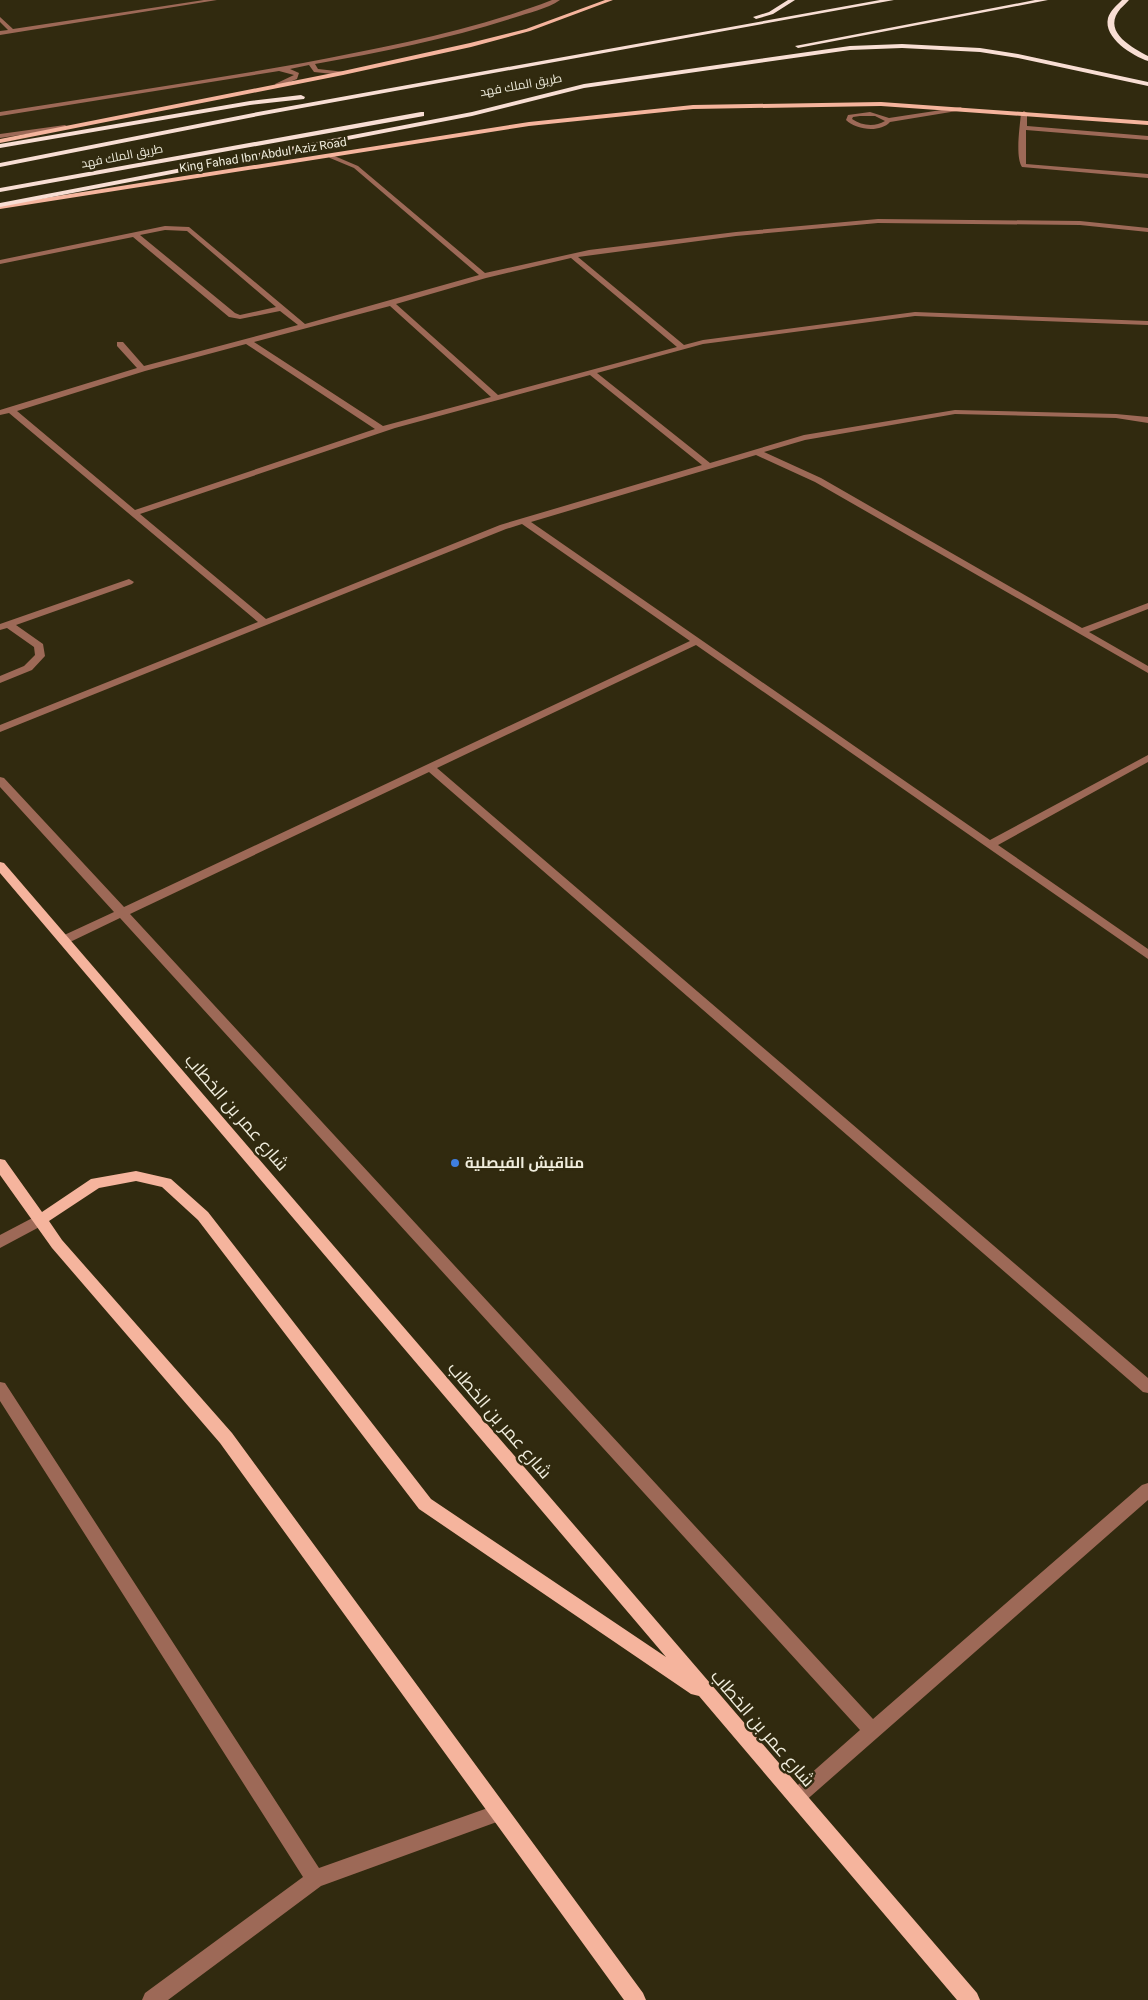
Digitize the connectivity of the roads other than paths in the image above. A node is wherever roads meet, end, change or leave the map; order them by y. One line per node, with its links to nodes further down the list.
1 (213, 0): 9 (street)
2 (557, 0): 15 (street)
3 (610, 0): 17 (main road)
4 (792, 0): 11 (highway)
5 (891, 0): 11 (highway, طريق الملك فهد)
6 (1045, 0): 12 (highway)
7 (1126, 0): 14 (highway)
8 (0, 19): 9 (street)
9 (12, 31): 10 (street)
10 (0, 33)
11 (680, 38): 18 (highway, طريق الملك فهد)
12 (785, 48)
13 (766, 52): 21 (highway, طريق الملك فهد)
14 (1148, 59)
15 (311, 63): 16 (street); 17 (street)
16 (274, 70): 20 (street); 26 (street)
17 (343, 73): 20 (main road)
18 (437, 82): 34 (highway); 36 (highway, طريق الملك فهد)
19 (1148, 84): 21 (highway)
20 (277, 85): 29 (main road)
21 (584, 86): 22 (highway, طريق الملك فهد); 39 (highway)
22 (479, 104)
23 (961, 109): 25 (main road, King Fahad Ibn Abdul Aziz Road); 27 (street); 35 (main road, King Fahad Ibn Abdul Aziz Road)
24 (431, 112): 38 (highway, طريق الملك فهد)
25 (1024, 113): 28 (main road, King Fahad Ibn Abdul Aziz Road); 30 (street)
26 (0, 114)
27 (888, 120): 27 (street)
28 (1148, 123)
29 (65, 127): 31 (street); 33 (main road)
30 (1022, 128): 32 (street); 37 (street)
31 (0, 136)
32 (1148, 138)
33 (0, 141)
34 (0, 146)
35 (332, 156): 39 (main road, King Fahad Ibn Abdul Aziz Road); 44 (street)
36 (0, 165)
37 (1148, 176)
38 (0, 190)
39 (0, 206)
40 (1148, 230): 42 (street)
41 (135, 235): 43 (street); 46 (street); 46 (street)
42 (573, 256): 44 (street); 51 (street)
43 (0, 262)
44 (484, 276): 45 (street)
45 (391, 303): 48 (street); 54 (street)
46 (282, 308): 48 (street)
47 (1148, 323): 51 (street)
48 (303, 326): 49 (street)
49 (247, 341): 52 (street); 58 (street)
50 (120, 344): 52 (street)
51 (682, 347): 53 (street)
52 (142, 369): 55 (street)
53 (591, 372): 54 (street); 60 (street)
54 (496, 397): 58 (street)
55 (11, 410): 56 (street); 61 (street)
56 (0, 413)
57 (1148, 420): 59 (street)
58 (381, 429): 61 (street)
59 (756, 452): 60 (street); 67 (street)
60 (708, 466): 62 (street)
61 (134, 513): 65 (street)
62 (524, 521): 65 (street); 68 (street)
63 (129, 582): 66 (street)
64 (1148, 606): 67 (street)
65 (265, 623): 71 (street)
66 (4, 625): 70 (street)
67 (1081, 632): 69 (street)
68 (697, 641): 73 (street); 75 (street)
69 (1148, 670)
70 (0, 680)
71 (0, 729)
72 (1148, 758): 75 (street)
73 (430, 767): 77 (street); 83 (street)
74 (0, 780): 77 (street)
75 (990, 845): 79 (street)
76 (0, 866): 78 (main road, شارع عمر بن الخطاب)
77 (122, 913): 78 (street); 87 (street)
78 (64, 940): 86 (main road, شارع عمر بن الخطاب)
79 (1148, 955)
80 (0, 1164): 81 (main road)
81 (40, 1220): 82 (street); 86 (main road); 89 (main road)
82 (0, 1242)
83 (1148, 1387)
84 (0, 1388): 90 (street)
85 (1148, 1490): 87 (street)
86 (711, 1698): 88 (main road, شارع عمر بن الخطاب)
87 (873, 1731): 88 (street)
88 (797, 1798): 93 (main road, شارع عمر بن الخطاب)
89 (499, 1813): 90 (street); 92 (main road)
90 (315, 1879): 91 (street)
91 (152, 2000)
92 (636, 2000)
93 (970, 2000)

